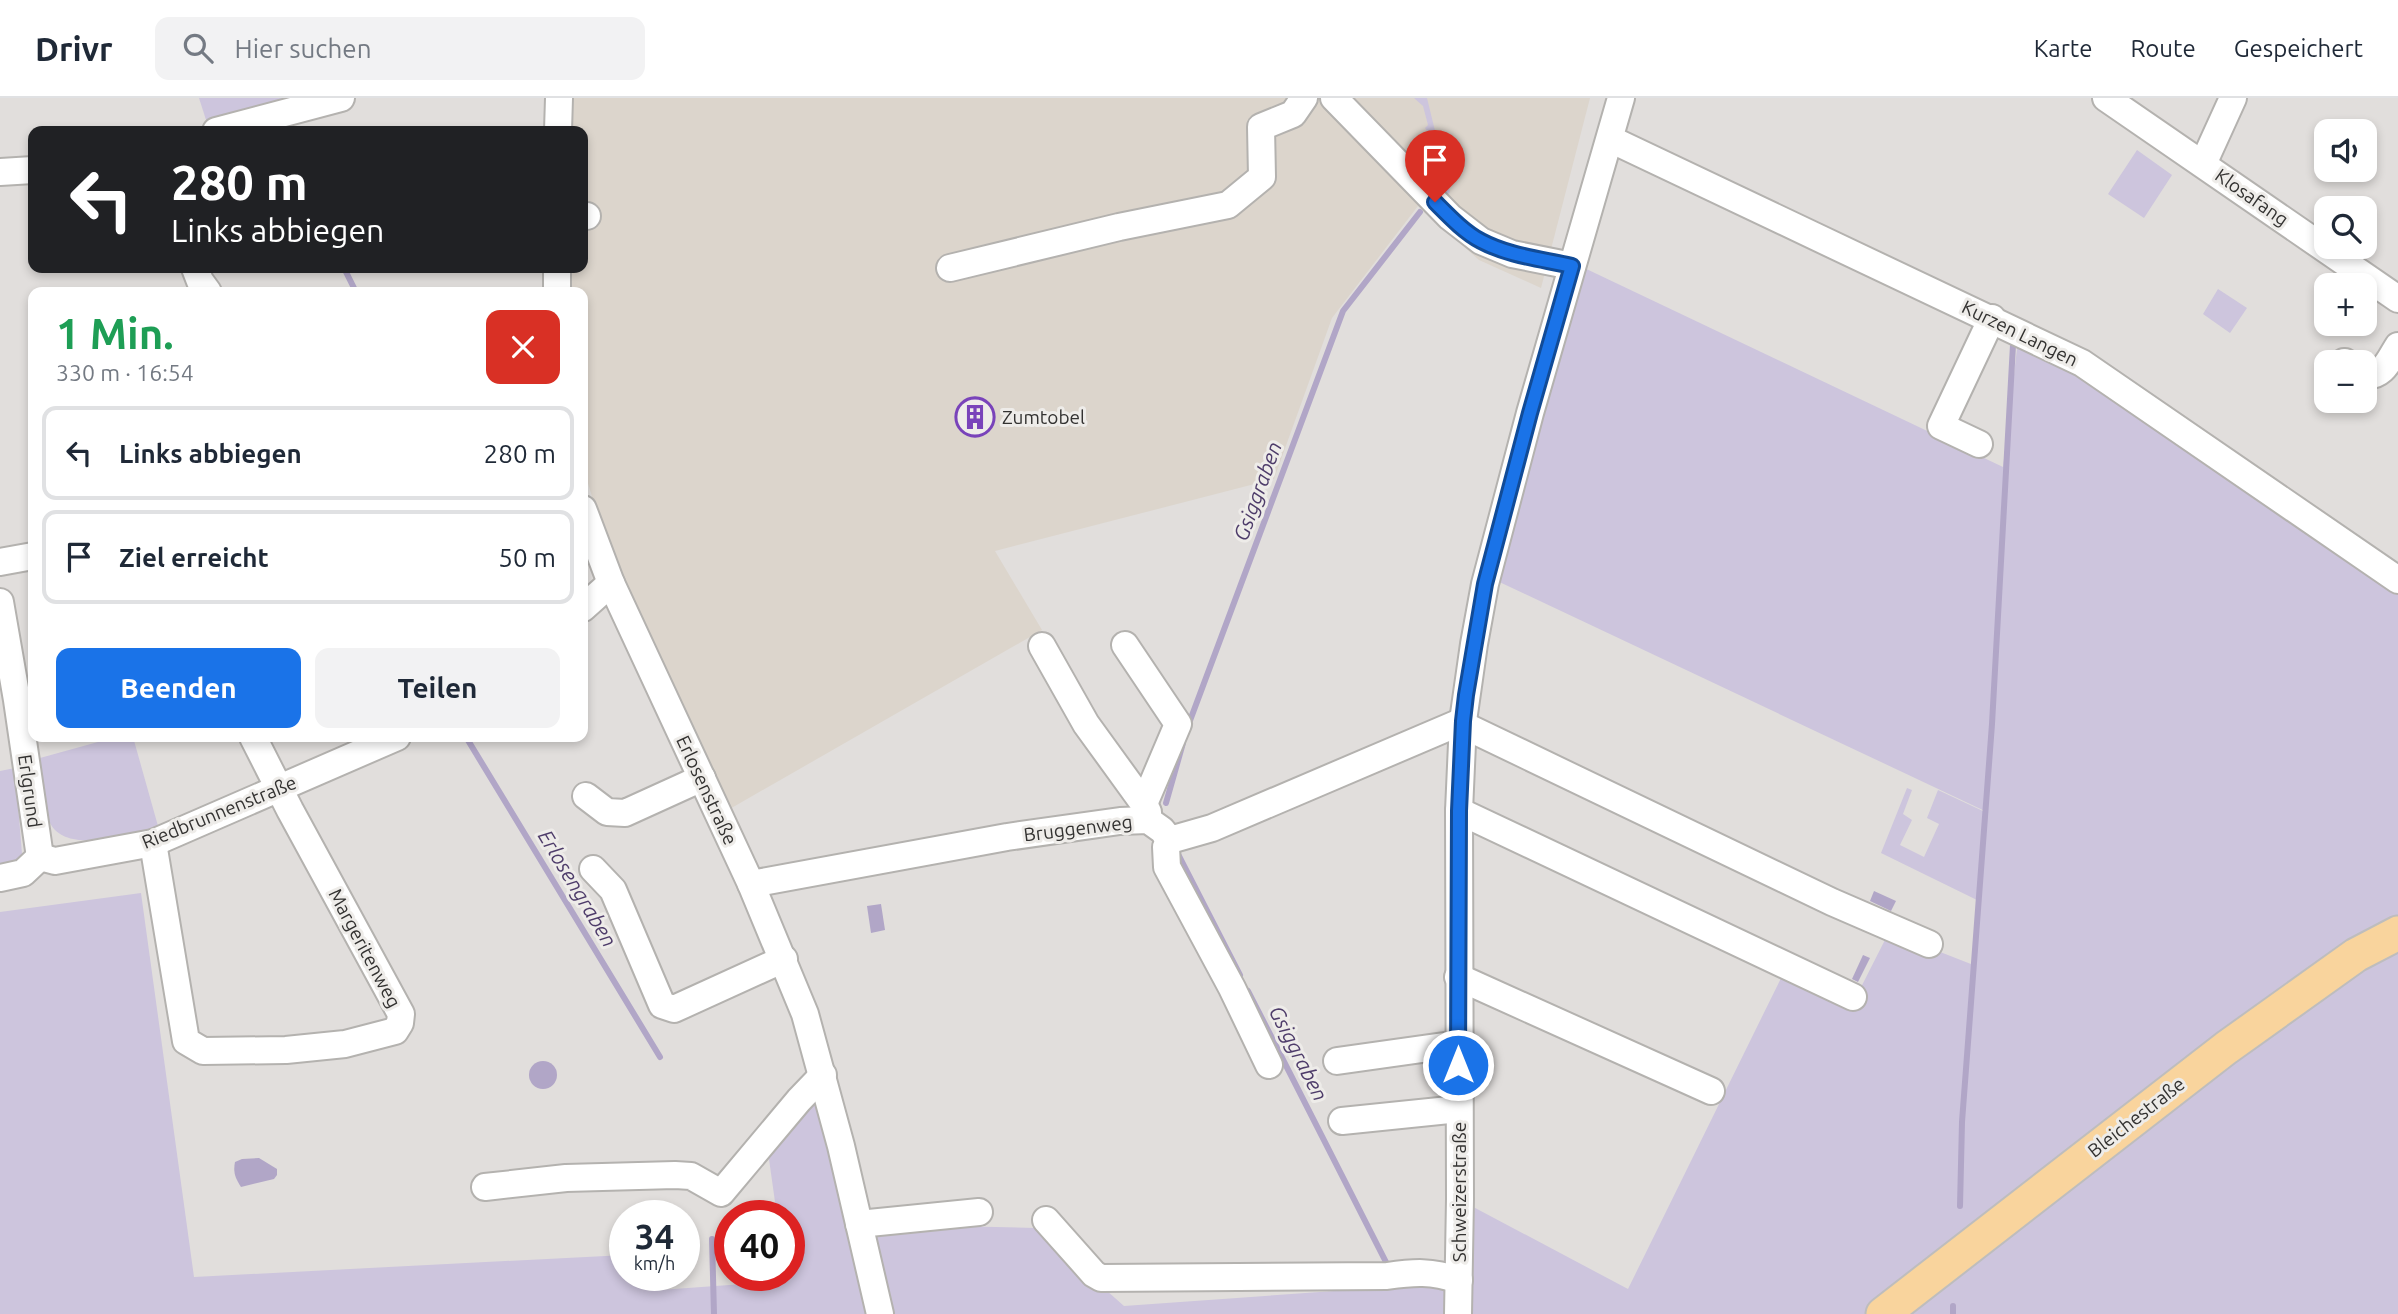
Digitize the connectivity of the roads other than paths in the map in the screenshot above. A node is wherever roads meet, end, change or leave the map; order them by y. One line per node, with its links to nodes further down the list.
1 (341, 98): 8 (street)
2 (559, 98): 9 (street)
3 (1304, 98): 15 (street)
4 (1334, 98): 14 (street)
5 (1621, 98): 10 (street, Schweizerstraße)
6 (2106, 98): 11 (street, Klosafang)
7 (2233, 98): 11 (street)
8 (235, 126)
9 (558, 126)
10 (1610, 139): 14 (street, Schweizerstraße); 17 (street, Kurzen Langen)
11 (2203, 164): 16 (street, Klosafang)
12 (28, 170): 13 (street)
13 (0, 172)
14 (1572, 266): 30 (street, Schweizerstraße)
15 (950, 268)
16 (2398, 299)
17 (1992, 318): 20 (street); 24 (street, Kurzen Langen)
18 (2398, 346): 19 (street)
19 (2377, 375)
20 (1979, 444)
21 (588, 522): 25 (street, Erlosenstraße)
22 (28, 557): 23 (street)
23 (0, 562)
24 (2398, 580)
25 (611, 583): 27 (street); 33 (street, Erlosenstraße)
26 (0, 602): 40 (street, Erlgrund)
27 (588, 604)
28 (1125, 645): 37 (street)
29 (1042, 646): 37 (street)
30 (1463, 723): 36 (street, Schweizerstraße); 38 (street); 45 (street)
31 (256, 742): 34 (street)
32 (385, 742): 34 (street, Riedbrunnenstraße)
33 (702, 778): 35 (street); 43 (street, Erlosenstraße)
34 (279, 788): 39 (street, Riedbrunnenstraße); 39 (street, Margeritenweg)
35 (586, 796)
36 (1459, 811): 47 (street, Schweizerstraße); 48 (street)
37 (1146, 812): 38 (street, Bruggenweg); 43 (street, Bruggenweg)
38 (1170, 839): 51 (street)
39 (153, 843): 40 (street, Riedbrunnenstraße)
40 (40, 857): 42 (street)
41 (593, 869): 46 (street)
42 (0, 878)
43 (751, 884): 46 (street, Erlosenstraße)
44 (2398, 933): 63 (main road, Bleichestraße)
45 (1929, 944)
46 (784, 959): 52 (street, Erlosenstraße)
47 (1458, 977): 49 (street, Schweizerstraße); 53 (street)
48 (1853, 997)
49 (1458, 1044): 50 (street); 54 (street, Schweizerstraße)
50 (1337, 1061)
51 (1269, 1065)
52 (823, 1075): 56 (street); 59 (street, Erlosenstraße)
53 (1711, 1091)
54 (1459, 1109): 55 (street); 60 (street, Schweizerstraße)
55 (1342, 1121)
56 (485, 1187)
57 (979, 1212): 59 (street)
58 (1046, 1220): 60 (street, Schweizerstraße)
59 (859, 1224): 61 (street, Erlosenstraße)
60 (1459, 1280): 62 (street, Schweizerstraße)
61 (880, 1314)
62 (1458, 1314)
63 (1883, 1314)

